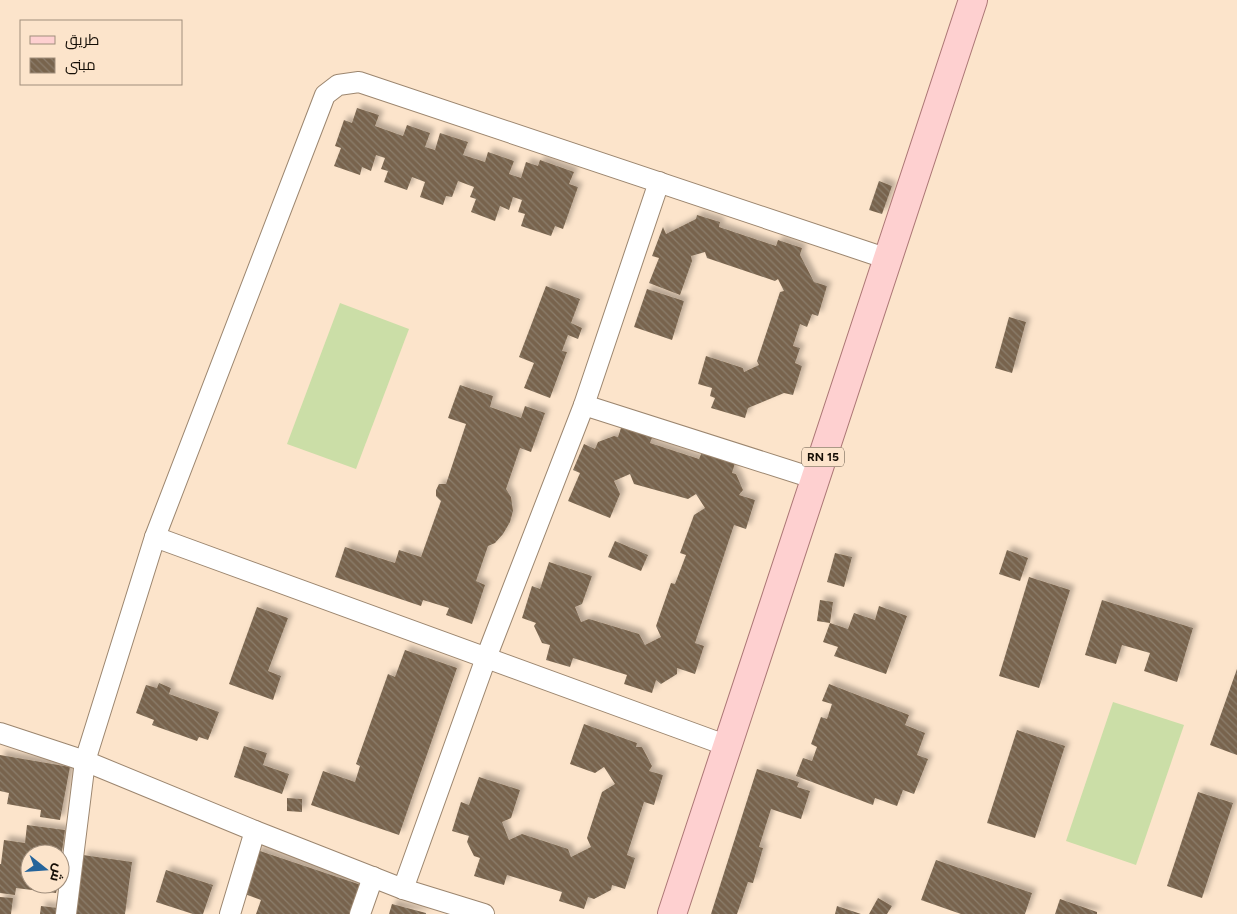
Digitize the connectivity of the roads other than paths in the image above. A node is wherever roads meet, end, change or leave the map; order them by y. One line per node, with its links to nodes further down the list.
1 (973, 0): 3 (main road, RN 15)
2 (659, 182): 3 (street); 4 (street); 6 (street)
3 (888, 259): 5 (main road, RN 15)
4 (584, 405): 5 (street); 7 (street)
5 (816, 479): 9 (main road, RN 15)
6 (155, 536): 7 (street); 10 (street)
7 (486, 658): 9 (street); 13 (street)
8 (0, 733): 10 (street)
9 (728, 746): 18 (main road, RN 15)
10 (85, 761): 11 (street); 14 (street)
11 (255, 831): 12 (street); 15 (street)
12 (373, 877): 13 (street); 16 (street)
13 (403, 889): 17 (street)
14 (66, 914)
15 (230, 914)
16 (360, 914)
17 (484, 914)
18 (672, 914)

